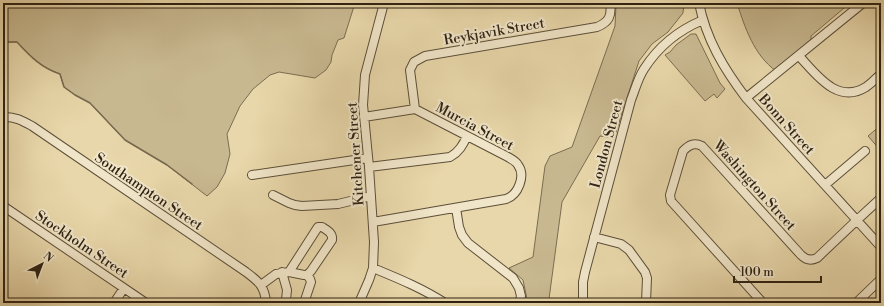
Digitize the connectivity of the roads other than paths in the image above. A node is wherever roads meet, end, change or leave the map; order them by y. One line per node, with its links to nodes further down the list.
1 (384, 3): 11 (street, Kitchener Street)
2 (610, 3): 9 (street, Reykjavik Street)
3 (699, 3): 5 (street, Bonn Street)
4 (864, 3): 6 (street)
5 (703, 20): 8 (street, Bonn Street); 25 (street, London Street)
6 (799, 56): 7 (street); 8 (street)
7 (881, 74)
8 (746, 98): 17 (street, Bonn Street)
9 (415, 109): 11 (street, Murcia Street); 12 (street, Murcia Street)
10 (3, 117): 31 (street, Southampton Street)
11 (364, 117): 14 (street, Kitchener Street)
12 (467, 136): 15 (street); 22 (street, Murcia Street)
13 (865, 151): 17 (street)
14 (368, 158): 15 (street, Kitchener Street); 16 (street)
15 (369, 168): 19 (street, Kitchener Street)
16 (252, 176)
17 (825, 185): 23 (street, Bonn Street)
18 (273, 195): 19 (street)
19 (371, 196): 24 (street, Kitchener Street)
20 (881, 198): 23 (street)
21 (3, 206): 32 (street, Stockholm Street)
22 (456, 208): 24 (street, Murcia Street); 40 (street)
23 (856, 220): 26 (street, Bonn Street); 43 (street, Washington Street)
24 (373, 222): 27 (street, Kitchener Street)
25 (594, 237): 41 (street, London Street); 42 (street)
26 (881, 247)
27 (372, 268): 38 (street, Kitchener Street); 39 (street)
28 (286, 272): 29 (street); 29 (street); 31 (street); 36 (street)
29 (307, 274): 37 (street)
30 (881, 279): 44 (street)
31 (261, 285): 35 (street)
32 (124, 288): 33 (street); 34 (street, Stockholm Street)
33 (114, 303)
34 (146, 303)
35 (266, 303)
36 (288, 303)
37 (304, 303)
38 (359, 303)
39 (444, 303)
40 (519, 303)
41 (583, 303)
42 (646, 303)
43 (763, 303)
44 (856, 303)

